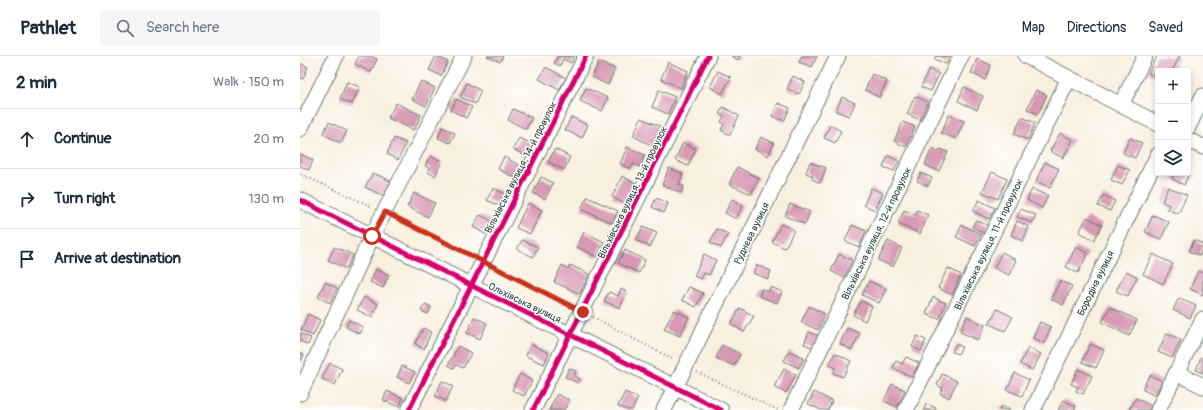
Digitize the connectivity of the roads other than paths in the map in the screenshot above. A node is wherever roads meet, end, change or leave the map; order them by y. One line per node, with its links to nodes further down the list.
1 (336, 56): 14 (street)
2 (464, 56): 19 (street)
3 (586, 56): 20 (street, Вільхівська вулиця, 14-й провулок)
4 (708, 56): 22 (street, Вільхівська вулиця, 13-й провулок)
5 (838, 56): 25 (street, Руднєва вулиця)
6 (961, 56): 31 (street, Вільхівська вулиця, 12-й провулок)
7 (1026, 56): 9 (street)
8 (1144, 56): 11 (street)
9 (1069, 78): 11 (street); 32 (street, Вільхівська вулиця, 11-й провулок)
10 (1203, 96): 12 (street)
11 (1120, 104): 13 (street)
12 (1191, 121)
13 (1155, 122)
14 (300, 129)
15 (1191, 141): 16 (street)
16 (1203, 147)
17 (1155, 161): 33 (street, Бородіна вулиця)
18 (300, 200): 19 (street, Ольхівська вулиця)
19 (372, 236): 20 (street, Ольхівська вулиця); 26 (street)
20 (472, 286): 22 (street, Ольхівська вулиця); 27 (street, Вільхівська вулиця, 14-й провулок)
21 (1203, 319): 23 (street)
22 (572, 336): 25 (street, Ольхівська вулиця); 28 (street, Вільхівська вулиця, 13-й провулок)
23 (1176, 373): 24 (street); 34 (street)
24 (1203, 386)
25 (676, 387): 29 (street, Руднєва вулиця); 30 (street, Ольхівська вулиця)
26 (300, 393)
27 (409, 410)
28 (534, 410)
29 (664, 410)
30 (721, 410)
31 (791, 410)
32 (906, 410)
33 (1032, 410)
34 (1158, 410)

